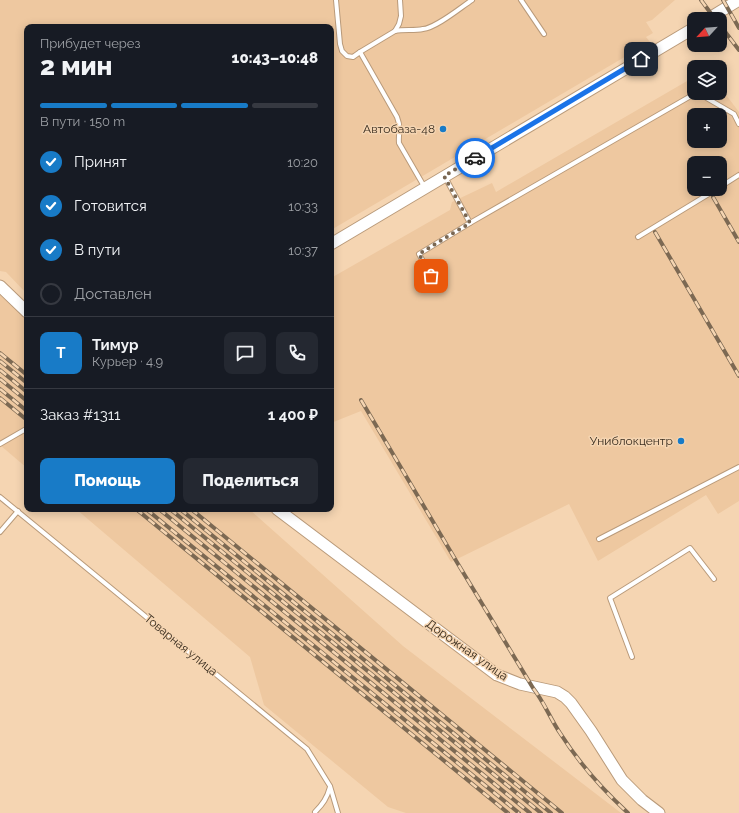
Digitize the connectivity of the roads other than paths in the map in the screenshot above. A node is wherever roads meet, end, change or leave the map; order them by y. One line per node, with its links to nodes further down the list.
1 (336, 0): 10 (lane)
2 (400, 0): 7 (lane)
3 (472, 0): 7 (lane)
4 (522, 0): 9 (lane)
5 (739, 0): 6 (street)
6 (719, 12)
7 (395, 31): 10 (lane)
8 (687, 32): 15 (street)
9 (544, 34)
10 (360, 52): 17 (lane)
11 (687, 99): 19 (lane)
12 (709, 100): 13 (lane)
13 (739, 124)
14 (739, 175): 16 (lane)
15 (444, 176): 17 (street); 19 (lane)
16 (727, 183)
17 (425, 188): 21 (street)
18 (705, 196): 20 (lane)
19 (470, 223): 23 (lane)
20 (638, 237)
21 (334, 242)
22 (0, 286): 24 (street)
23 (437, 287)
24 (24, 309)
25 (24, 430): 26 (lane)
26 (0, 444)
27 (739, 467): 32 (lane)
28 (0, 497): 29 (lane, Товарная улица)
29 (18, 511): 31 (lane); 35 (lane, Товарная улица)
30 (280, 512): 38 (street, Дорожная улица)
31 (0, 532)
32 (599, 539)
33 (714, 579): 34 (lane)
34 (632, 657)
35 (330, 786): 36 (lane); 37 (lane, Товарная улица)
36 (315, 812)
37 (338, 813)
38 (659, 813)

